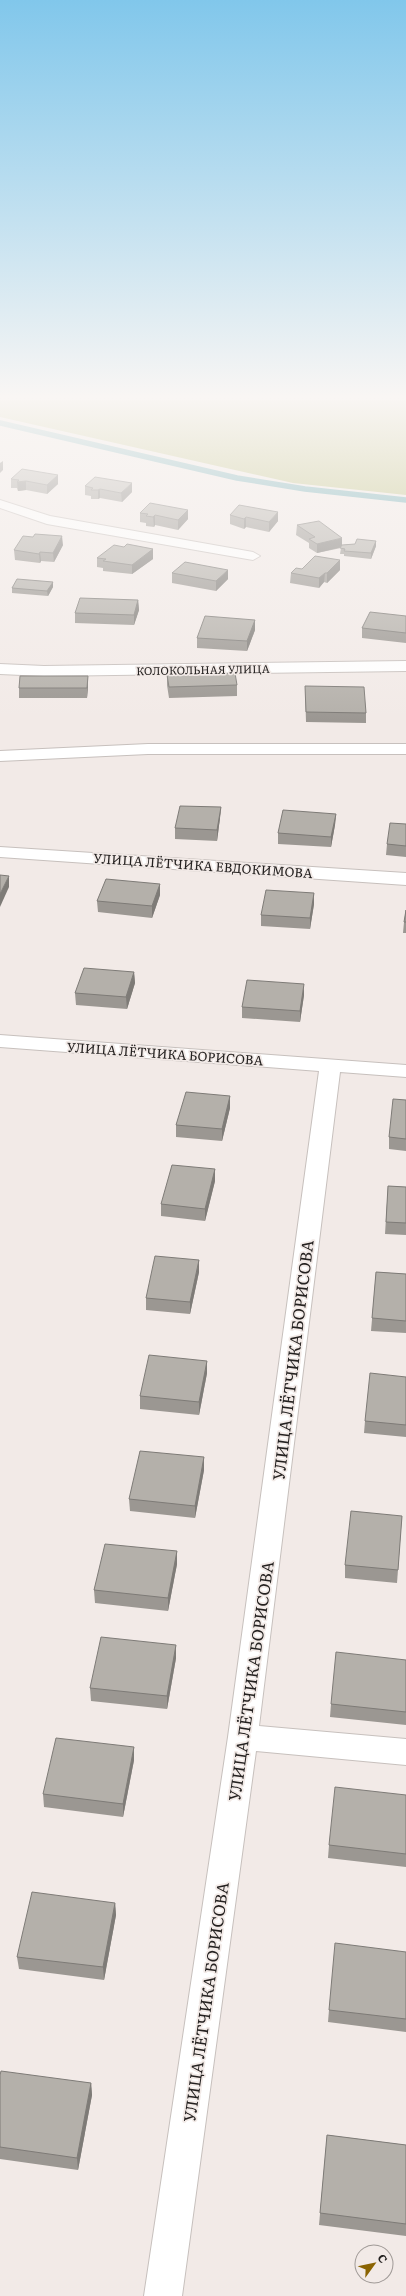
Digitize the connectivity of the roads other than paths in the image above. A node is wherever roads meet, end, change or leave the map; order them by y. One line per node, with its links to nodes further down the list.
1 (9, 507): 3 (street)
2 (8, 520): 3 (street)
3 (47, 520): 4 (street)
4 (253, 556)
5 (406, 666): 6 (street, КОЛОКОЛЬНАЯ УЛИЦА)
6 (0, 669)
7 (406, 749): 8 (street)
8 (0, 756)
9 (0, 852): 10 (street, УЛИЦА ЛЁТЧИКА ЕВДОКИМОВА)
10 (406, 879)
11 (0, 1041): 12 (street, УЛИЦА ЛЁТЧИКА БОРИСОВА)
12 (330, 1066): 13 (street, УЛИЦА ЛЁТЧИКА БОРИСОВА); 14 (street, УЛИЦА ЛЁТЧИКА БОРИСОВА)
13 (406, 1071)
14 (243, 1737): 15 (street); 16 (street, УЛИЦА ЛЁТЧИКА БОРИСОВА)
15 (406, 1752)
16 (163, 2296)

